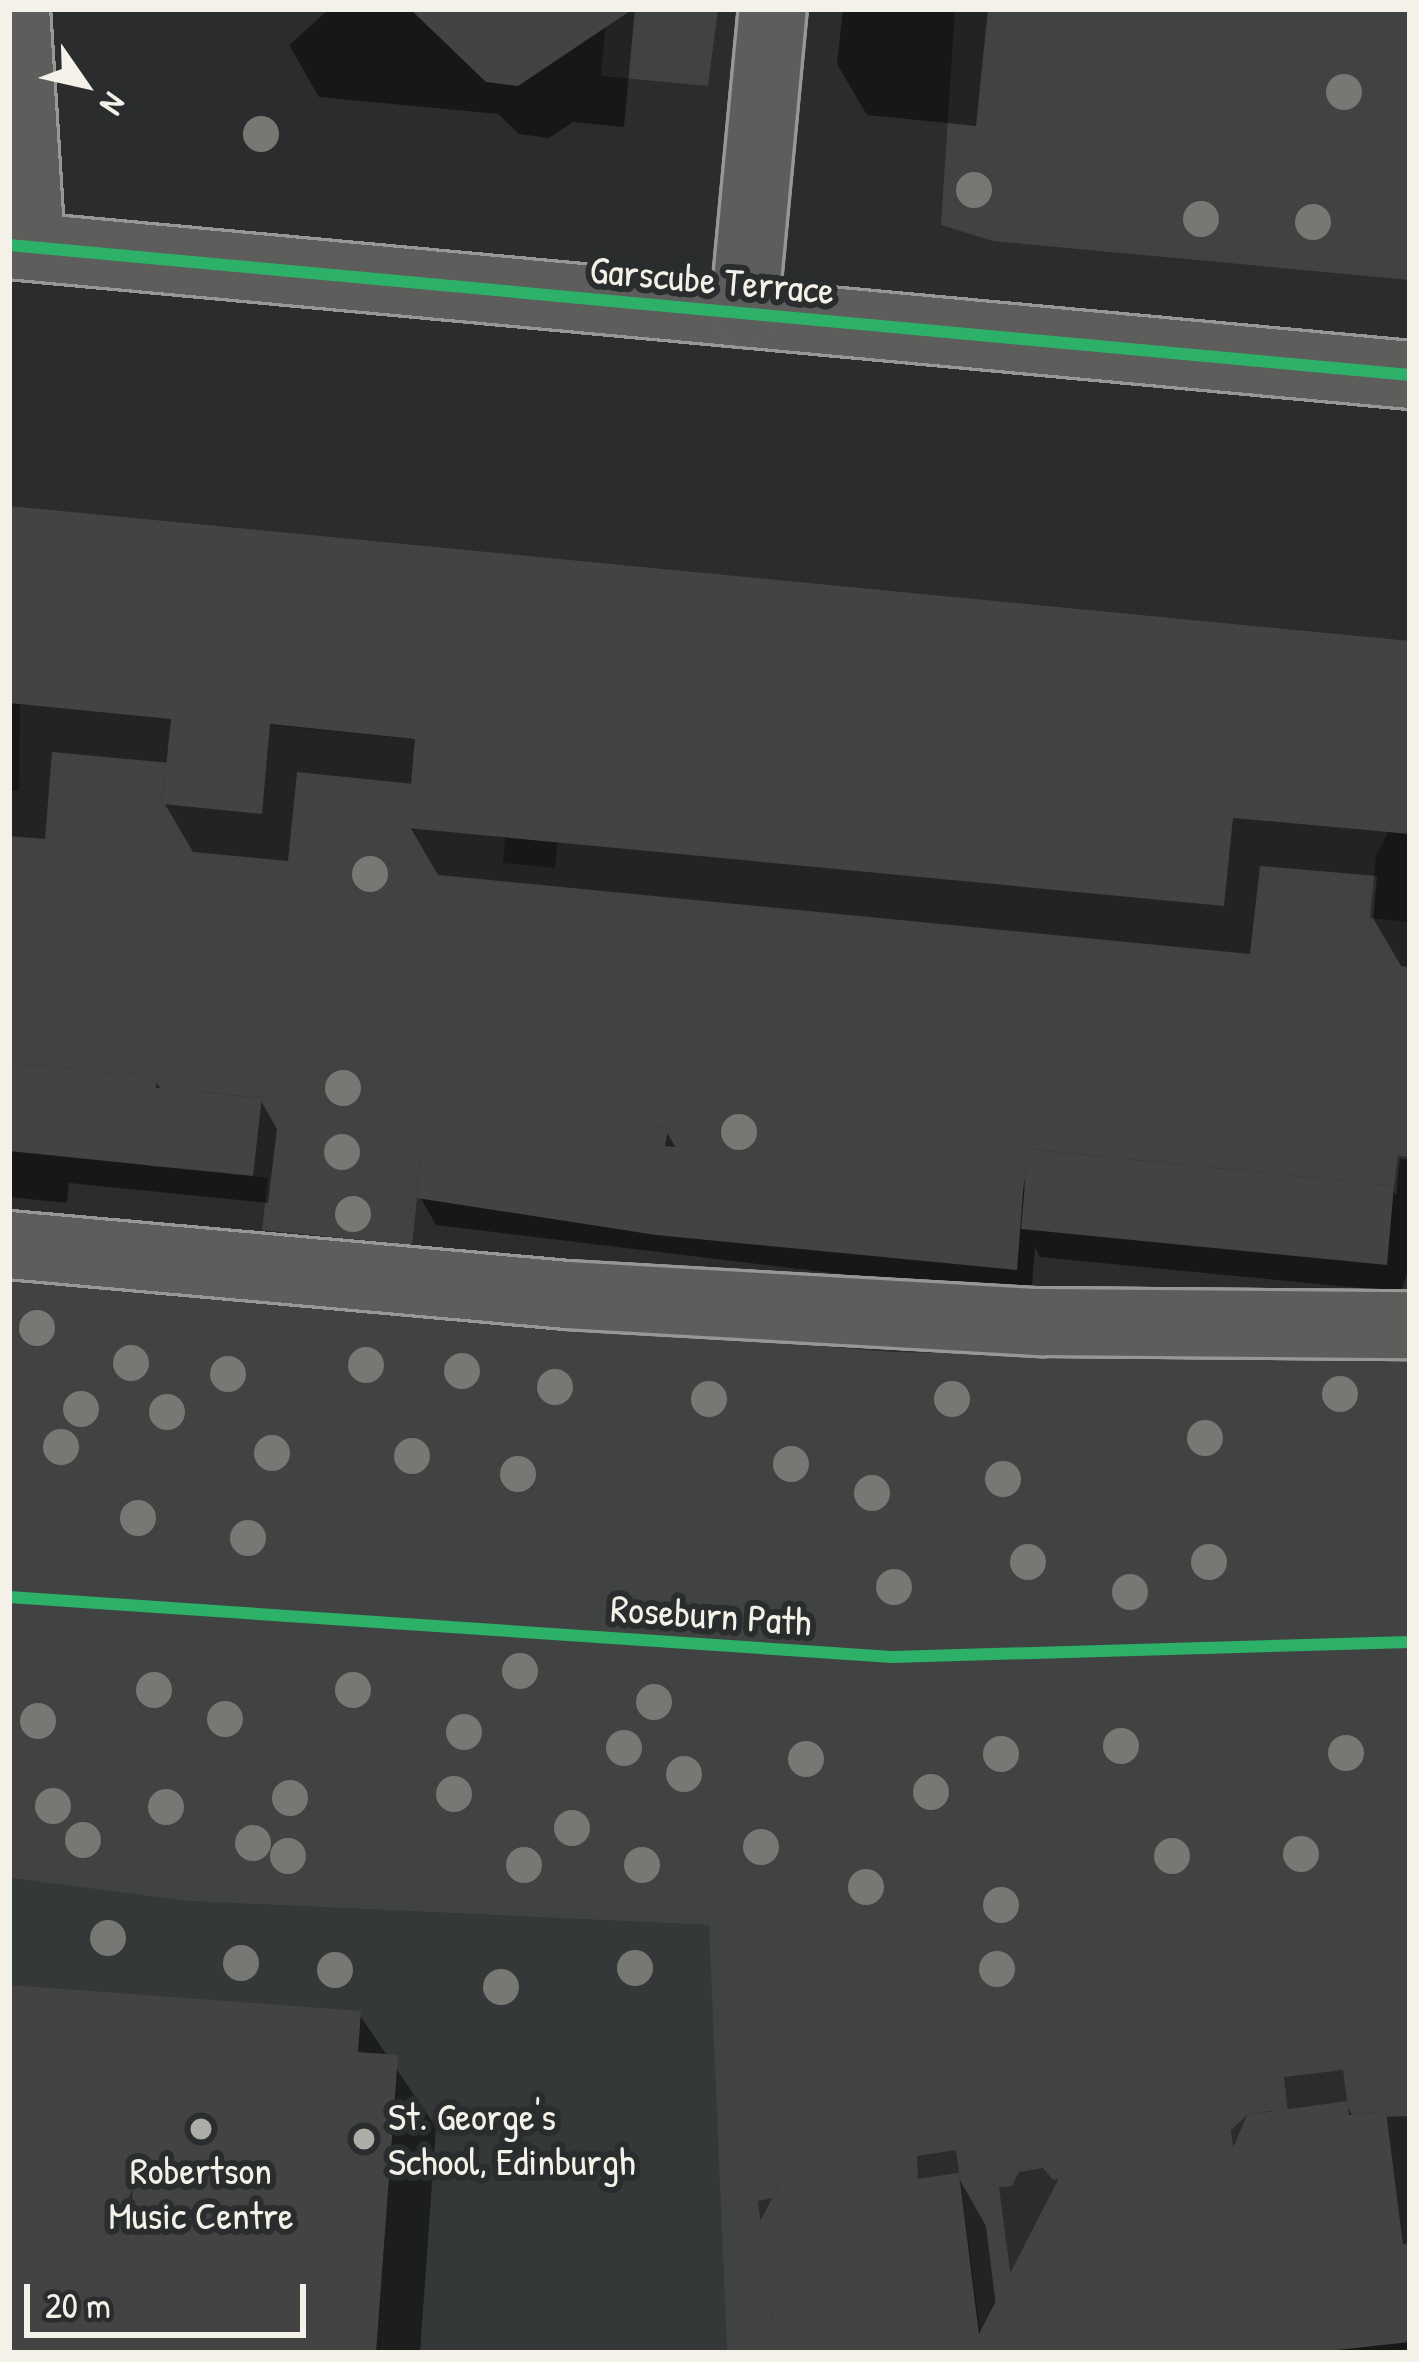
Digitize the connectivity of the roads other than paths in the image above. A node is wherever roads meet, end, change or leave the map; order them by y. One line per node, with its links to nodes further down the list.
1 (16, 9): 3 (street)
2 (772, 9): 4 (street)
3 (20, 246): 4 (street, Garscube Terrace)
4 (744, 313): 5 (street, Garscube Terrace)
5 (1410, 375)
6 (9, 1245): 7 (street)
7 (1410, 1325)

